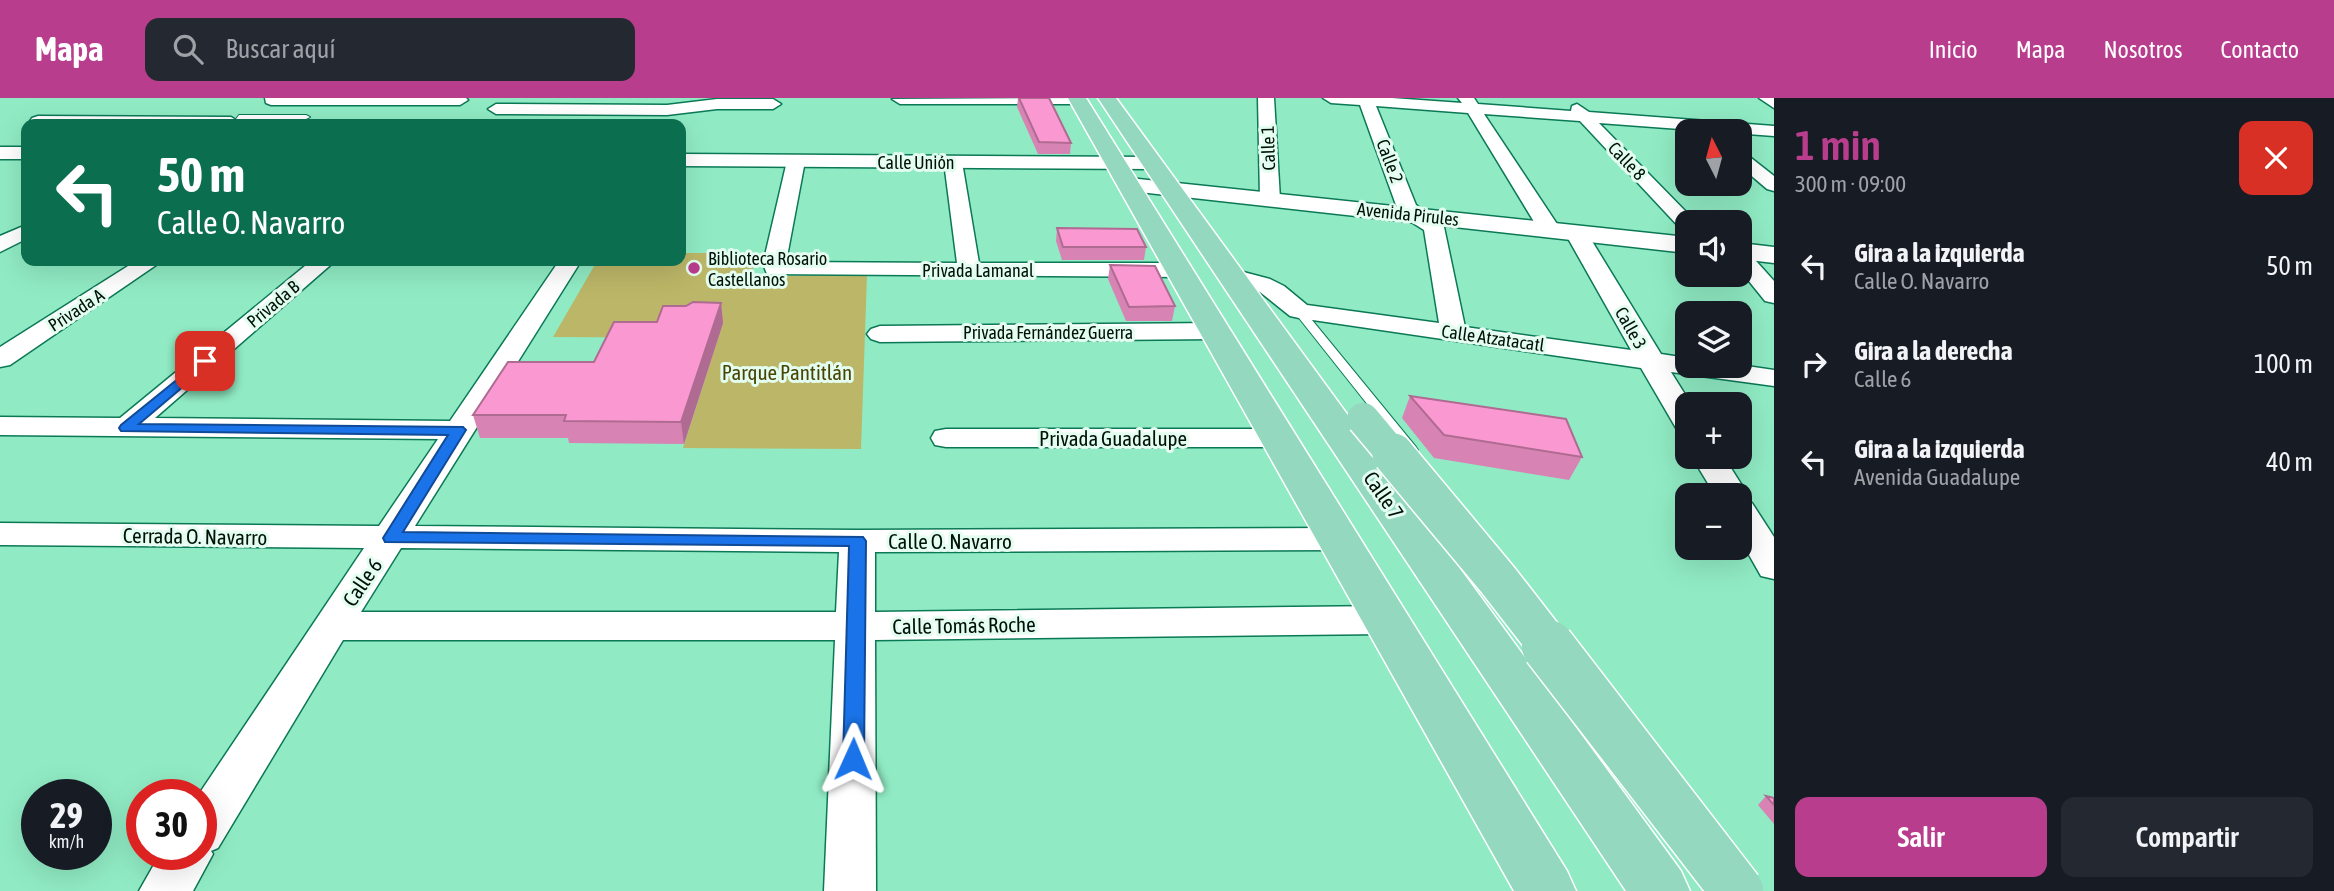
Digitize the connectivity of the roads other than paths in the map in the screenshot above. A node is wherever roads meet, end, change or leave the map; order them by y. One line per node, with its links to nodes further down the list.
1 (1078, 98): 7 (street); 35 (main road, Calle 7)
2 (1107, 98): 35 (main road, Calle 7)
3 (1266, 98): 38 (street, Calle 1)
4 (1331, 98): 10 (street)
5 (1566, 98): 21 (street, Calle 8)
6 (1767, 98): 13 (street)
7 (900, 99)
8 (271, 100): 9 (street); 11 (street); 23 (street)
9 (460, 100)
10 (1366, 101): 12 (street); 40 (street, Calle 2)
11 (228, 102)
12 (1470, 103): 21 (street); 41 (street)
13 (1774, 103)
14 (671, 104): 15 (street); 18 (street); 24 (street)
15 (773, 104)
16 (1673, 105): 25 (street)
17 (425, 107): 22 (street)
18 (496, 109)
19 (111, 111): 23 (street)
20 (306, 117): 23 (lane)
21 (1585, 117): 26 (street); 39 (street, Calle 8)
22 (410, 118)
23 (236, 119)
24 (660, 119)
25 (1691, 119)
26 (1675, 125)
27 (1752, 130): 28 (street)
28 (1774, 131)
29 (0, 153): 30 (street)
30 (21, 153)
31 (686, 160): 32 (street, Calle Unión)
32 (796, 162): 33 (street, Calle Unión); 51 (street, Privada Lamanal)
33 (953, 162): 35 (street, Calle Unión); 51 (street)
34 (1752, 168): 36 (street)
35 (1133, 171): 37 (main road, Calle 7); 52 (main road, Calle 7)
36 (1774, 185)
37 (1169, 187): 38 (street, Avenida Pirules); 54 (main road, Calle 7)
38 (1270, 199): 40 (street, Avenida Pirules)
39 (1675, 211)
40 (1412, 215): 41 (street, Avenida Pirules); 58 (street, Calle 2)
41 (1550, 230): 42 (street, Avenida Pirules)
42 (1576, 233): 44 (street, Avenida Pirules); 61 (street, Calle 3)
43 (21, 234): 45 (street)
44 (1675, 244)
45 (0, 245)
46 (1752, 252): 47 (street)
47 (1774, 255)
48 (143, 266): 60 (street, Privada A)
49 (318, 266): 67 (street, Privada B)
50 (567, 266): 68 (street, Calle 6)
51 (969, 270): 52 (street, Privada Lamanal)
52 (1181, 270): 57 (main road, Calle 7)
53 (1752, 271): 55 (street)
54 (1232, 276): 56 (main road, Calle 7); 56 (street)
55 (1774, 296)
56 (1286, 322): 58 (street, Calle Atzatacatl); 80 (lane); 82 (main road, Calle 7); 84 (main road, bridge)
57 (1217, 331): 59 (street, Privada Fernández Guerra); 70 (main road, Calle 7)
58 (1453, 332): 61 (street, Calle Atzatacatl)
59 (880, 334)
60 (0, 359)
61 (1650, 360): 62 (street, Calle Atzatacatl); 65 (street, Calle 3)
62 (1675, 364)
63 (1752, 375): 64 (street, Calle Atzatacatl)
64 (1774, 378)
65 (1675, 402)
66 (0, 426): 67 (street)
67 (126, 428): 68 (street)
68 (458, 430): 73 (street, Calle 6)
69 (946, 438): 70 (street, Privada Guadalupe)
70 (1279, 438): 74 (main road, Calle 7)
71 (1752, 530): 76 (street)
72 (0, 534): 73 (street, Cerrada O. Navarro)
73 (391, 538): 75 (street, Calle O. Navarro); 78 (street, Calle 6)
74 (1340, 540): 75 (street, Calle O. Navarro); 77 (main road, Calle 7)
75 (858, 541): 79 (street)
76 (1774, 567)
77 (1385, 621): 79 (street, Calle Tomás Roche); 87 (main road, Calle 7)
78 (332, 626): 79 (street, Calle Tomás Roche); 81 (street, Calle 6)
79 (857, 626): 86 (street)
80 (1627, 720)
81 (217, 808)
82 (1637, 824): 84 (lane); 88 (main road, Calle 7)
83 (178, 870): 85 (street)
84 (1748, 886)
85 (165, 891)
86 (850, 891)
87 (1546, 891)
88 (1660, 891)

